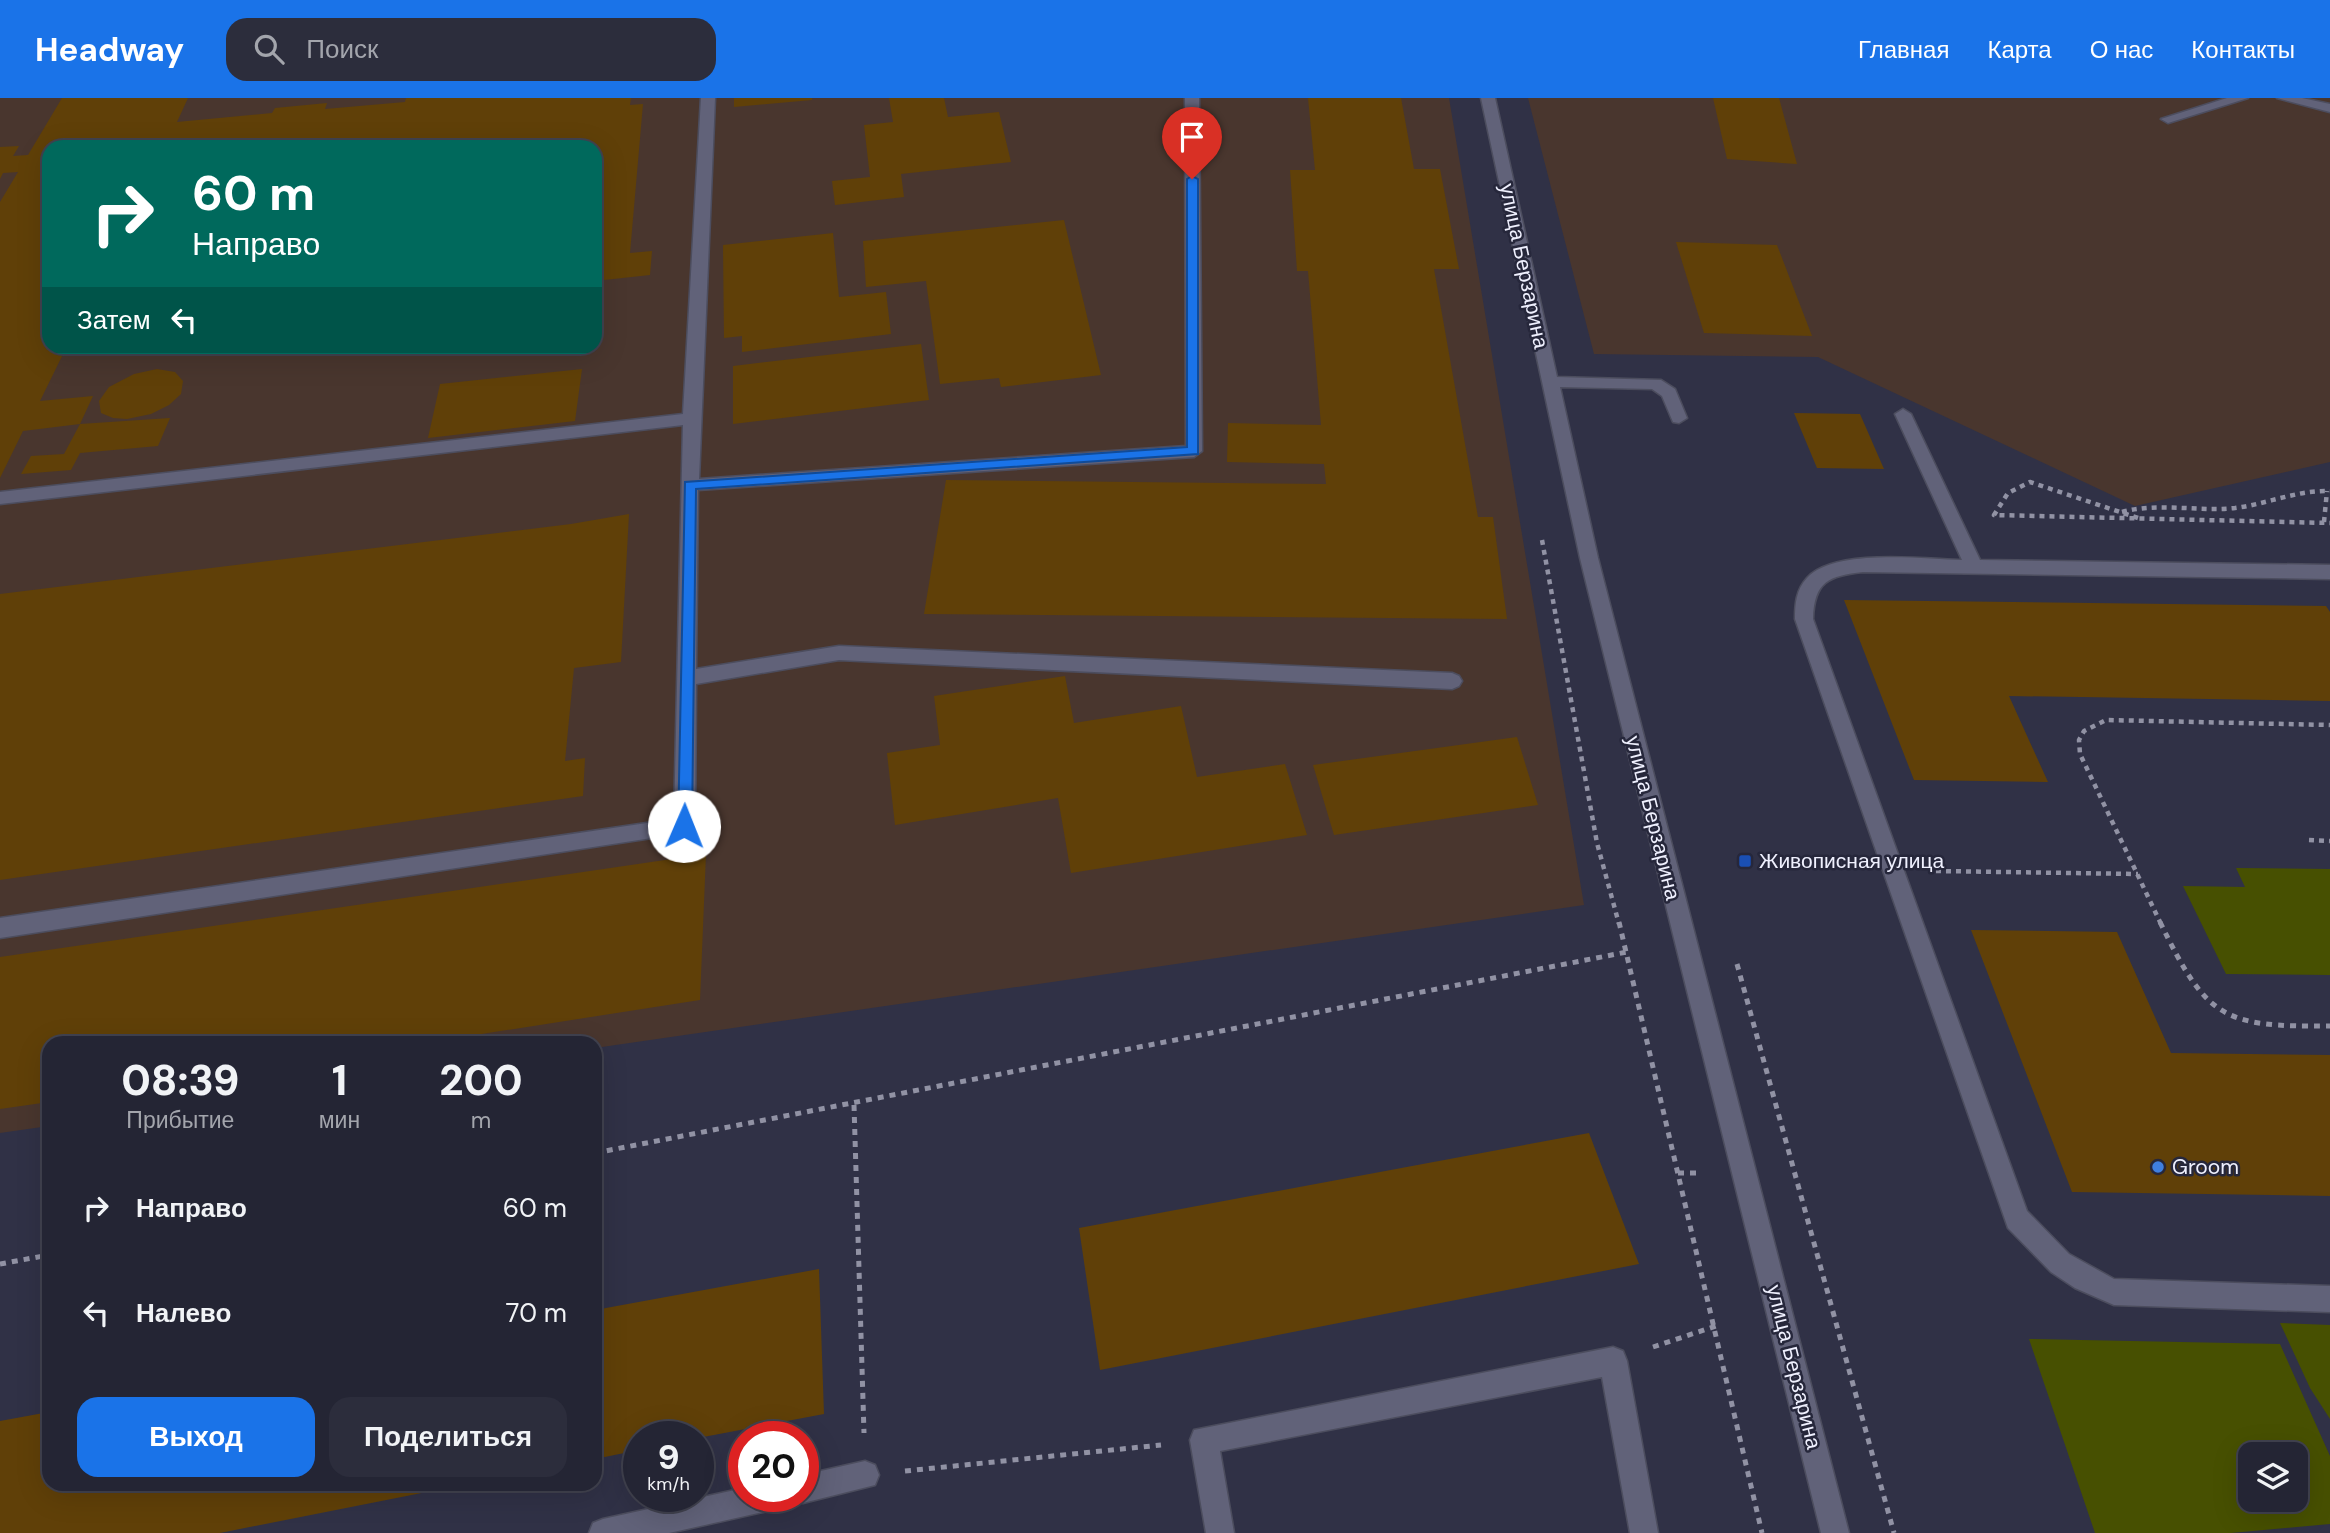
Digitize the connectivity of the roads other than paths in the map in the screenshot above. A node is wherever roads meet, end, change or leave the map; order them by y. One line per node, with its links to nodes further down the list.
1 (708, 98): 11 (street)
2 (1192, 98): 12 (street)
3 (1488, 98): 8 (street, улица Берзарина)
4 (2241, 98): 7 (street)
5 (2284, 98): 6 (street)
6 (2330, 108)
7 (2168, 119)
8 (1549, 382): 10 (street); 27 (street, улица Берзарина)
9 (1903, 414): 14 (street)
10 (1679, 418)
11 (691, 419): 12 (street); 13 (street)
12 (690, 485): 16 (street)
13 (0, 498)
14 (1974, 566): 15 (street); 19 (street)
15 (2330, 572)
16 (687, 678): 17 (street); 18 (street)
17 (1452, 681)
18 (0, 928)
19 (2330, 1299)
20 (865, 1475): 21 (street)
21 (819, 1485)
22 (728, 1512): 23 (street)
23 (696, 1523): 24 (street)
24 (603, 1533)
25 (1220, 1533): 26 (street)
26 (1644, 1533)
27 (1835, 1533)

